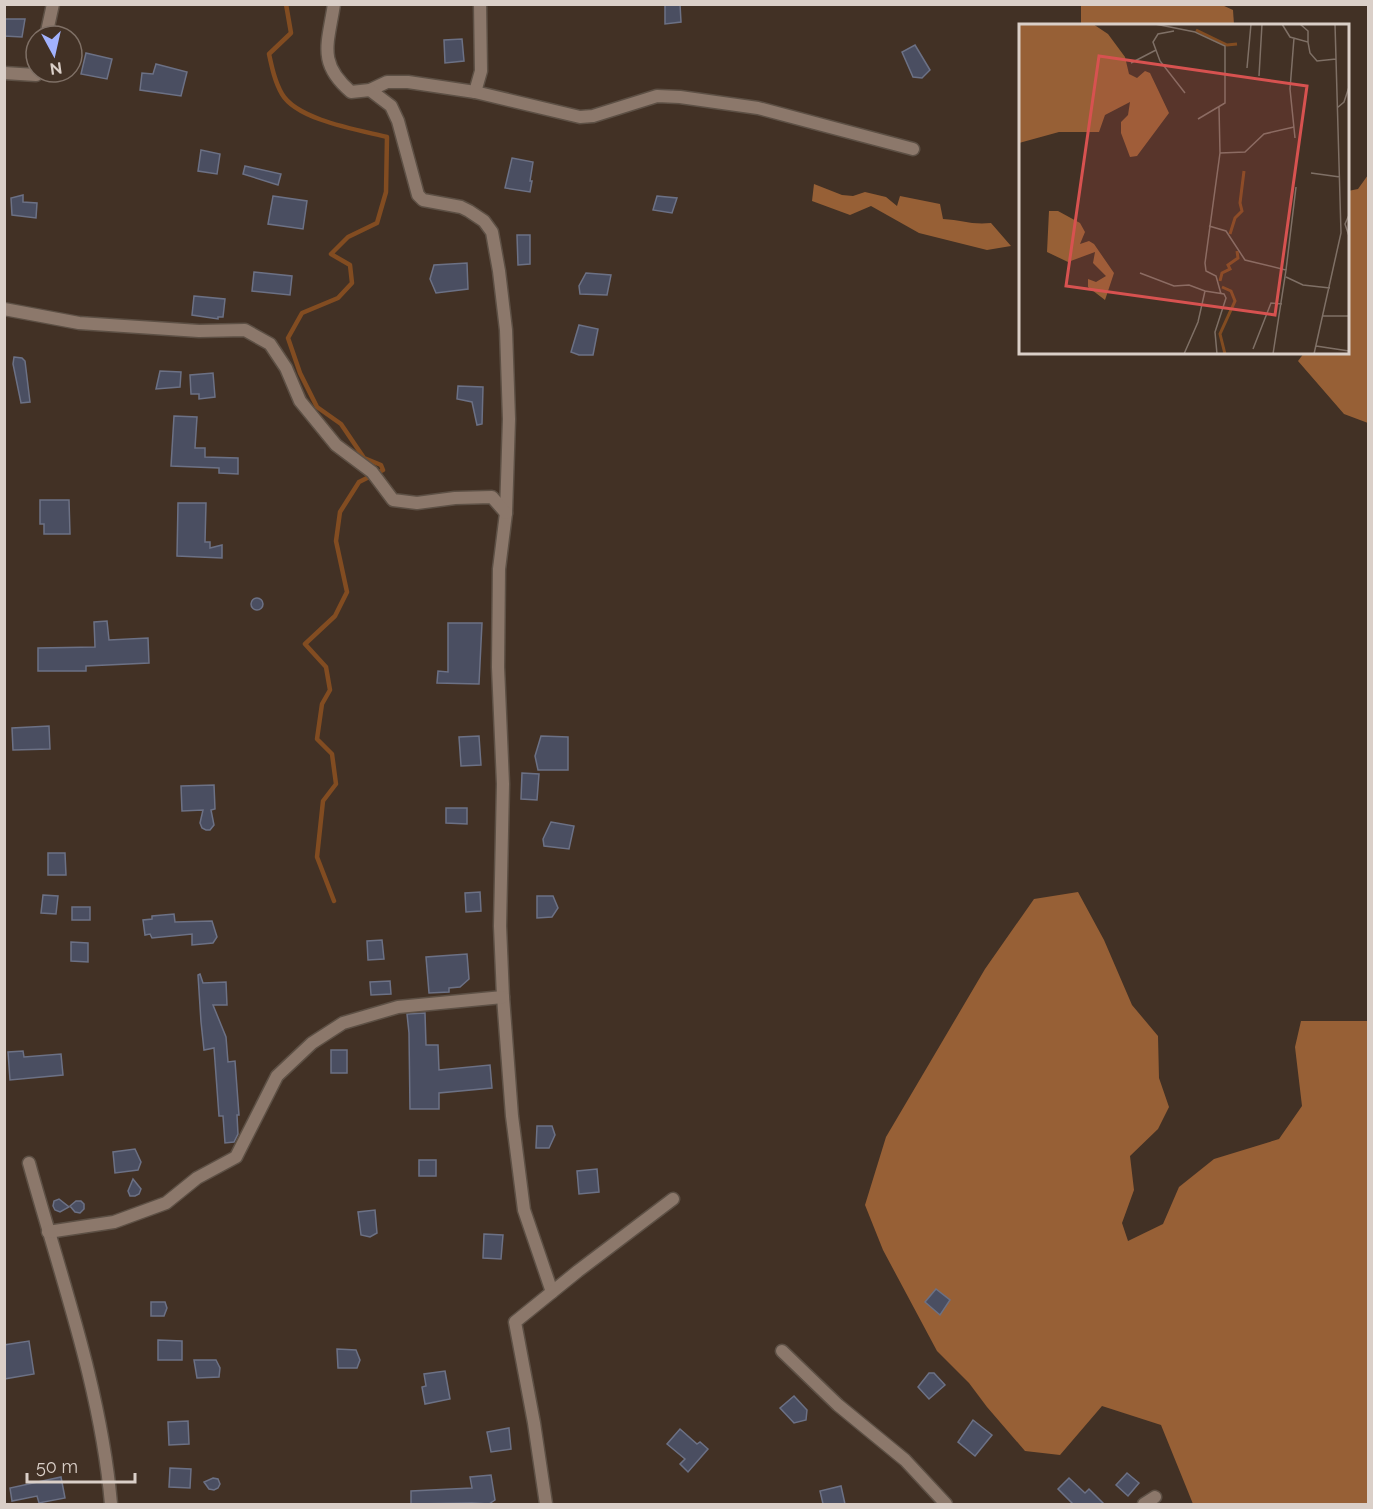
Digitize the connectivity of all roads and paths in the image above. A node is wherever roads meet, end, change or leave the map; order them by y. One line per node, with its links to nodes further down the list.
1 (53, 4): 4 (street)
2 (334, 4): 7 (street)
3 (480, 4): 8 (street)
4 (49, 24)
5 (4, 73): 6 (street)
6 (24, 74)
7 (370, 90): 8 (street); 11 (street)
8 (475, 92): 9 (street)
9 (912, 149)
10 (4, 309): 11 (street)
11 (506, 513): 12 (street)
12 (503, 997): 15 (street); 16 (street)
13 (29, 1163): 15 (street)
14 (673, 1198): 16 (street)
15 (48, 1232): 19 (street)
16 (552, 1292): 20 (street)
17 (782, 1352): 21 (street)
18 (1155, 1497): 22 (street)
19 (111, 1504)
20 (546, 1504)
21 (946, 1504)
22 (1144, 1504)

